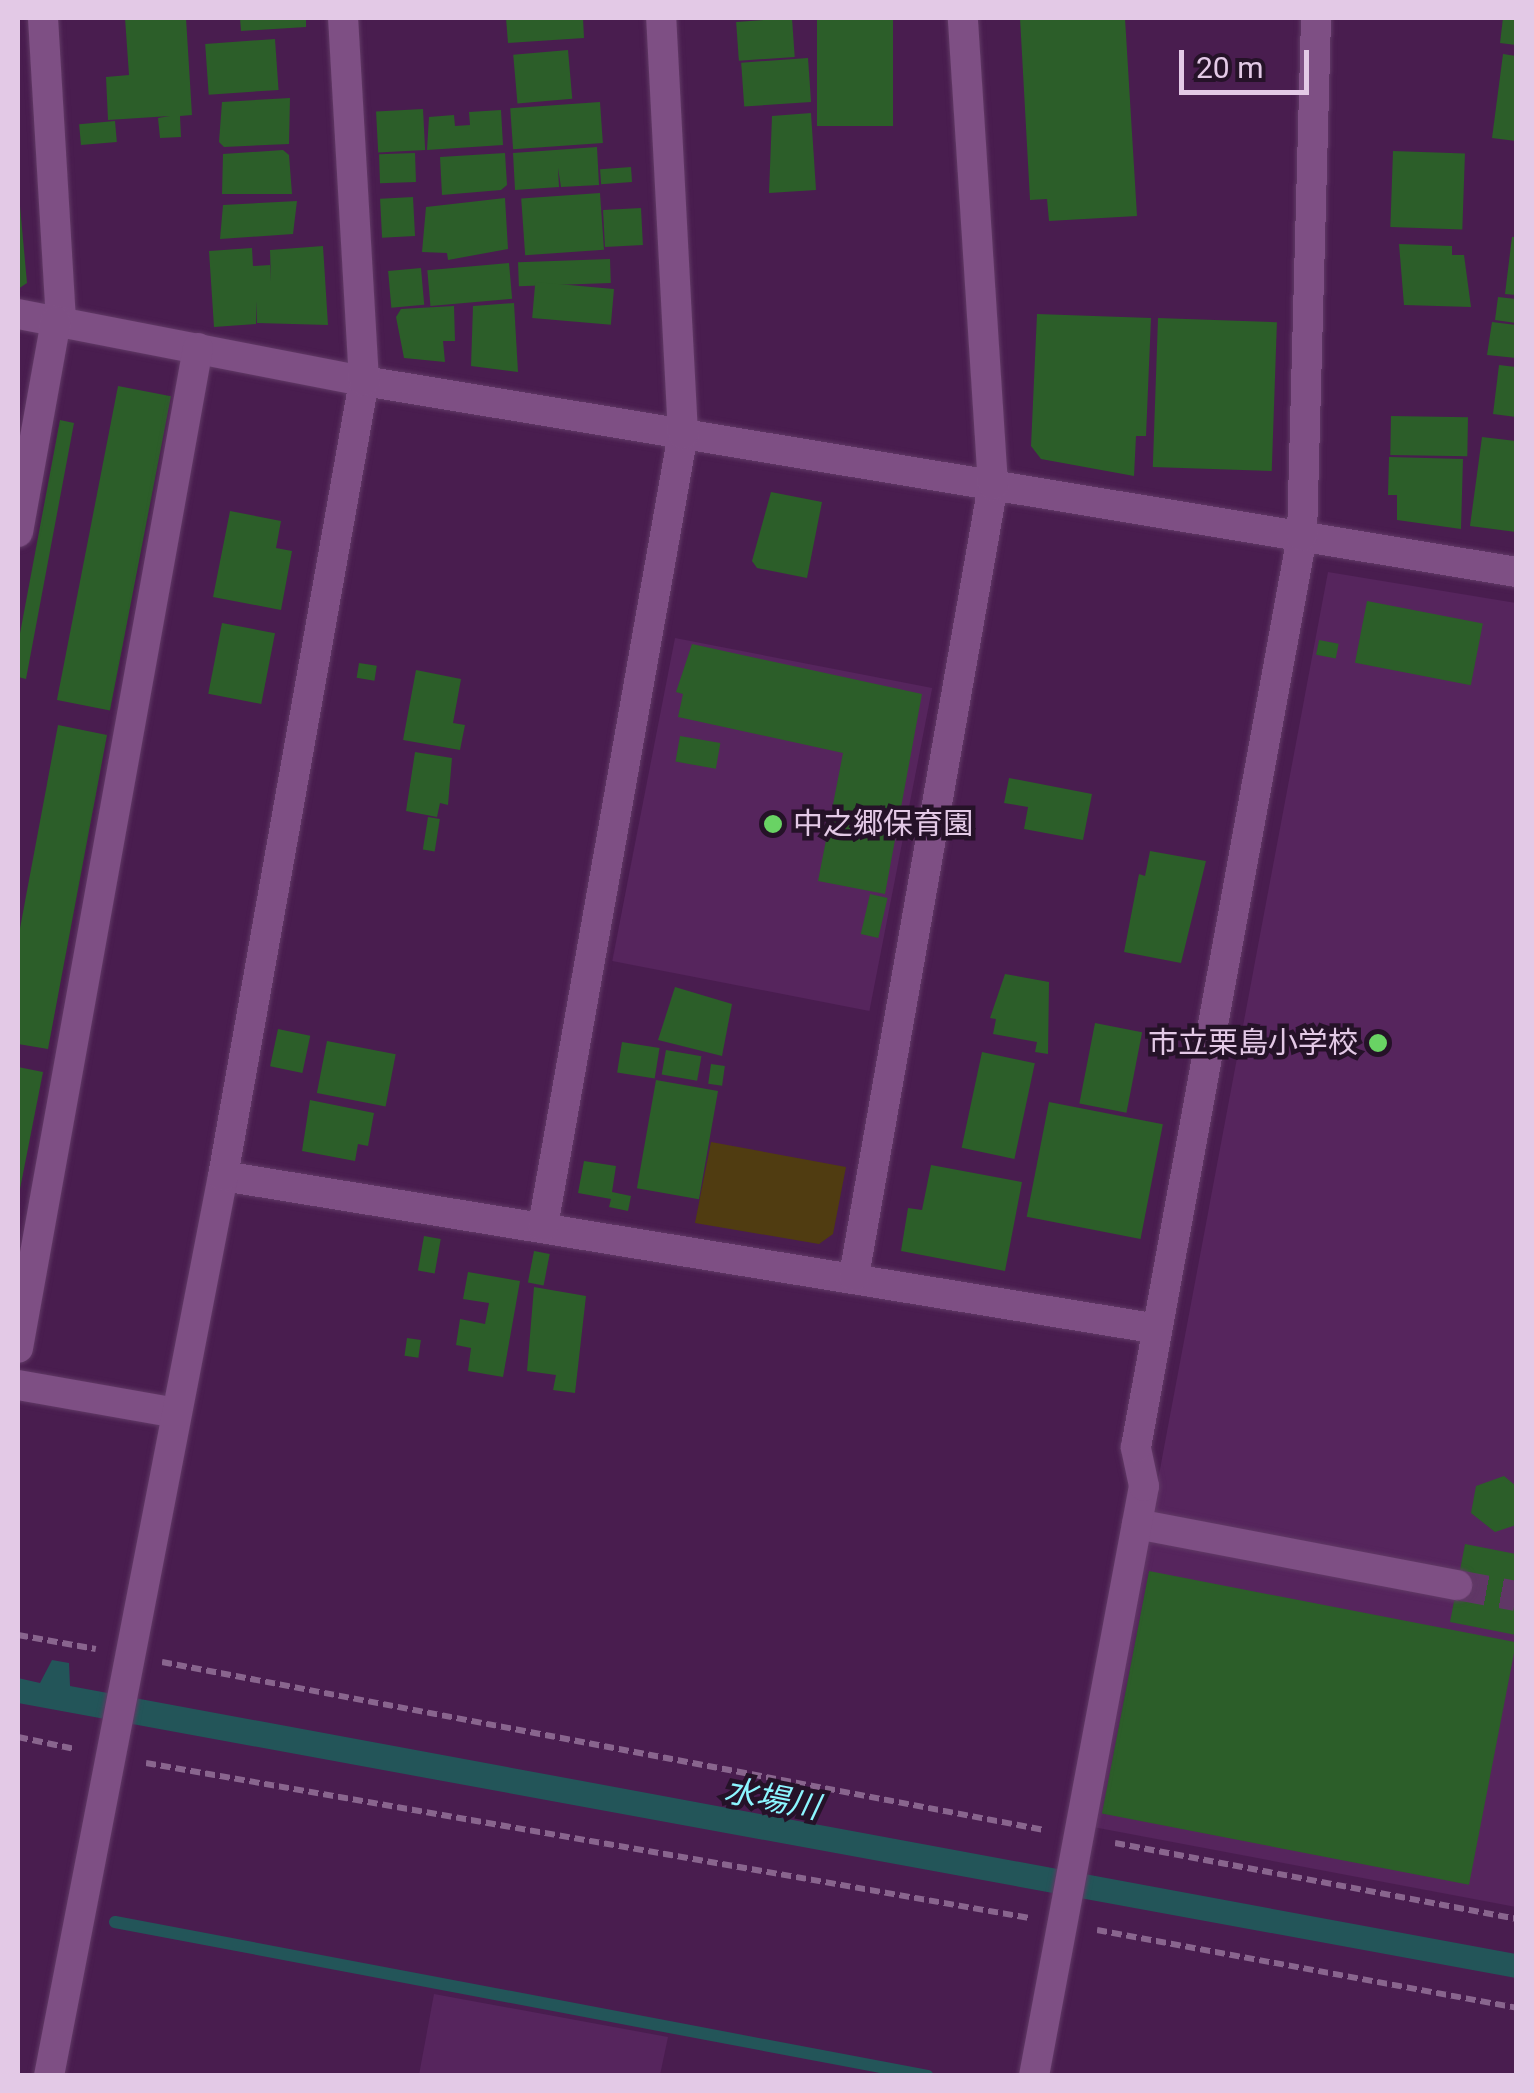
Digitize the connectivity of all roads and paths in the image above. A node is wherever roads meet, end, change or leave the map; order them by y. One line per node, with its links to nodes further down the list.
1 (43, 18): 7 (street)
2 (344, 18): 9 (street)
3 (661, 18): 10 (street)
4 (963, 18): 11 (street)
5 (1316, 18): 13 (street)
6 (18, 314): 7 (street)
7 (59, 321): 8 (street); 12 (street)
8 (198, 348): 9 (street); 19 (street)
9 (364, 380): 10 (street); 15 (street)
10 (683, 434): 11 (street); 16 (street)
11 (992, 485): 13 (street); 17 (street)
12 (18, 532)
13 (1302, 536): 14 (street); 18 (street)
14 (1516, 572)
15 (223, 1176): 16 (street); 21 (street)
16 (542, 1226): 17 (street)
17 (854, 1276): 18 (street)
18 (1158, 1329): 22 (street)
19 (18, 1348)
20 (18, 1385): 21 (street)
21 (177, 1414): 25 (street)
22 (1136, 1524): 23 (street); 28 (street)
23 (1457, 1585)
24 (18, 1634): 25 (path)
25 (128, 1667): 27 (street); 28 (path)
26 (18, 1737): 27 (path)
27 (113, 1746): 29 (path); 32 (street)
28 (1077, 1847): 29 (street); 30 (path)
29 (1064, 1919): 31 (path); 33 (street)
30 (1516, 1919)
31 (1516, 2008)
32 (49, 2076)
33 (1034, 2076)

